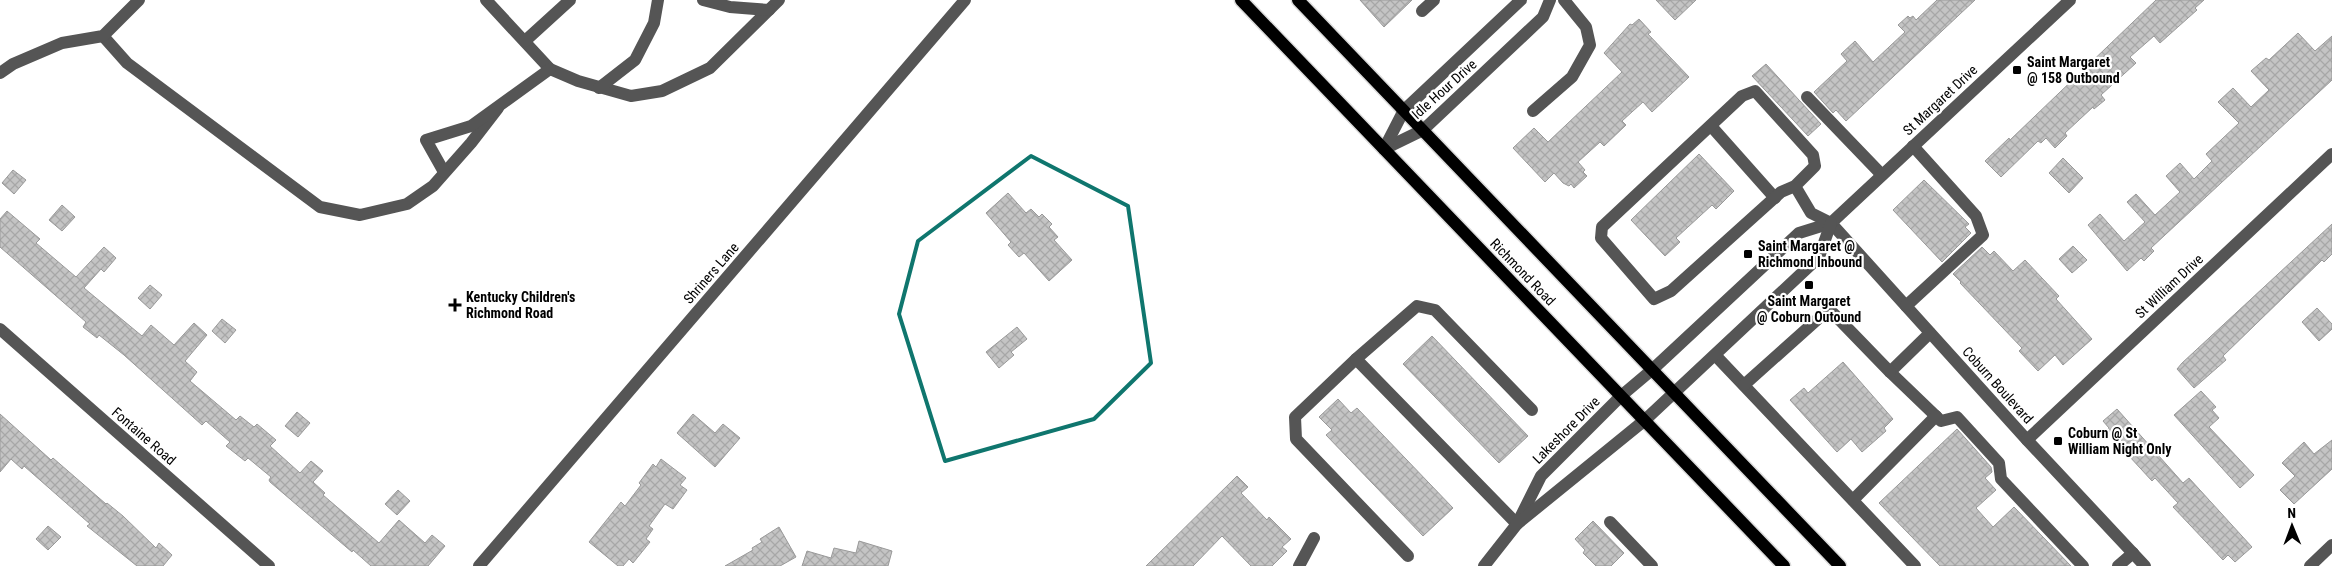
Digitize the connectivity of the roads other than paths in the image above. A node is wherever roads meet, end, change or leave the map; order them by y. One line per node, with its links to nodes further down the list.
1 (139, 0): 17 (street)
2 (486, 0): 18 (street)
3 (570, 0): 18 (street)
4 (658, 0): 21 (street)
5 (703, 0): 15 (street)
6 (779, 0): 15 (street)
7 (965, 0): 58 (street, Shriners Lane)
8 (1241, 0): 29 (main road, Richmond Road)
9 (1298, 0): 24 (main road, Richmond Road)
10 (1434, 0): 16 (street)
11 (1521, 0): 24 (street, Idle Hour Drive)
12 (1550, 0): 27 (street, Idle Hour Drive)
13 (1564, 0): 25 (street)
14 (2070, 0): 28 (street, St Margaret Drive)
15 (769, 10): 21 (street)
16 (1422, 11)
17 (103, 36): 20 (street); 31 (street)
18 (525, 41): 19 (street)
19 (550, 69): 21 (street); 23 (street)
20 (0, 73)
21 (599, 88)
22 (1807, 97): 32 (street)
23 (498, 108): 31 (street); 31 (street)
24 (1404, 110): 27 (main road, Richmond Road); 29 (street, Idle Hour Drive)
25 (1534, 112)
26 (1710, 126): 33 (street); 34 (street); 34 (street)
27 (1423, 130): 29 (street, Idle Hour Drive); 41 (main road, Richmond Road)
28 (1913, 146): 32 (street, St Margaret Drive); 36 (street)
29 (1384, 149): 45 (main road, Richmond Road)
30 (2332, 154): 49 (street, St William Drive)
31 (444, 172)
32 (1882, 175): 35 (street, St Margaret Drive)
33 (1795, 186): 34 (street); 35 (street, Coburn Boulevard)
34 (1775, 198)
35 (1831, 223): 36 (street, Coburn Boulevard); 39 (street, St Margaret Drive); 41 (street, St Margaret Drive)
36 (1906, 306): 38 (street, Coburn Boulevard)
37 (0, 329): 57 (street, Fontaine Road)
38 (1930, 333): 42 (street); 49 (street, Coburn Boulevard)
39 (1715, 355): 43 (street); 44 (street, St Margaret Drive)
40 (1356, 359): 46 (street); 52 (street); 56 (street)
41 (1653, 369): 44 (main road, Richmond Road); 45 (street, Lakeshore Drive)
42 (1890, 372): 43 (street); 47 (street)
43 (1744, 385): 50 (street)
44 (1675, 393): 48 (street, Lakeshore Drive); 63 (main road, Richmond Road)
45 (1621, 396): 48 (main road, Richmond Road); 52 (street, Lakeshore Drive)
46 (1532, 410)
47 (1936, 416): 50 (street); 65 (street)
48 (1645, 420): 52 (street, Lakeshore Drive); 62 (main road, Richmond Road)
49 (2027, 440): 55 (street, Coburn Boulevard)
50 (1852, 500): 64 (street)
51 (1610, 522): 61 (street)
52 (1517, 524): 60 (street, Lakeshore Drive)
53 (1314, 538): 59 (street)
54 (2332, 545): 68 (street)
55 (2133, 553): 66 (street); 67 (street, Coburn Boulevard)
56 (1408, 556)
57 (269, 566)
58 (479, 566)
59 (1299, 566)
60 (1484, 566)
61 (1652, 566)
62 (1784, 566)
63 (1840, 566)
64 (1916, 566)
65 (2083, 566)
66 (2118, 566)
67 (2145, 566)
68 (2310, 566)

